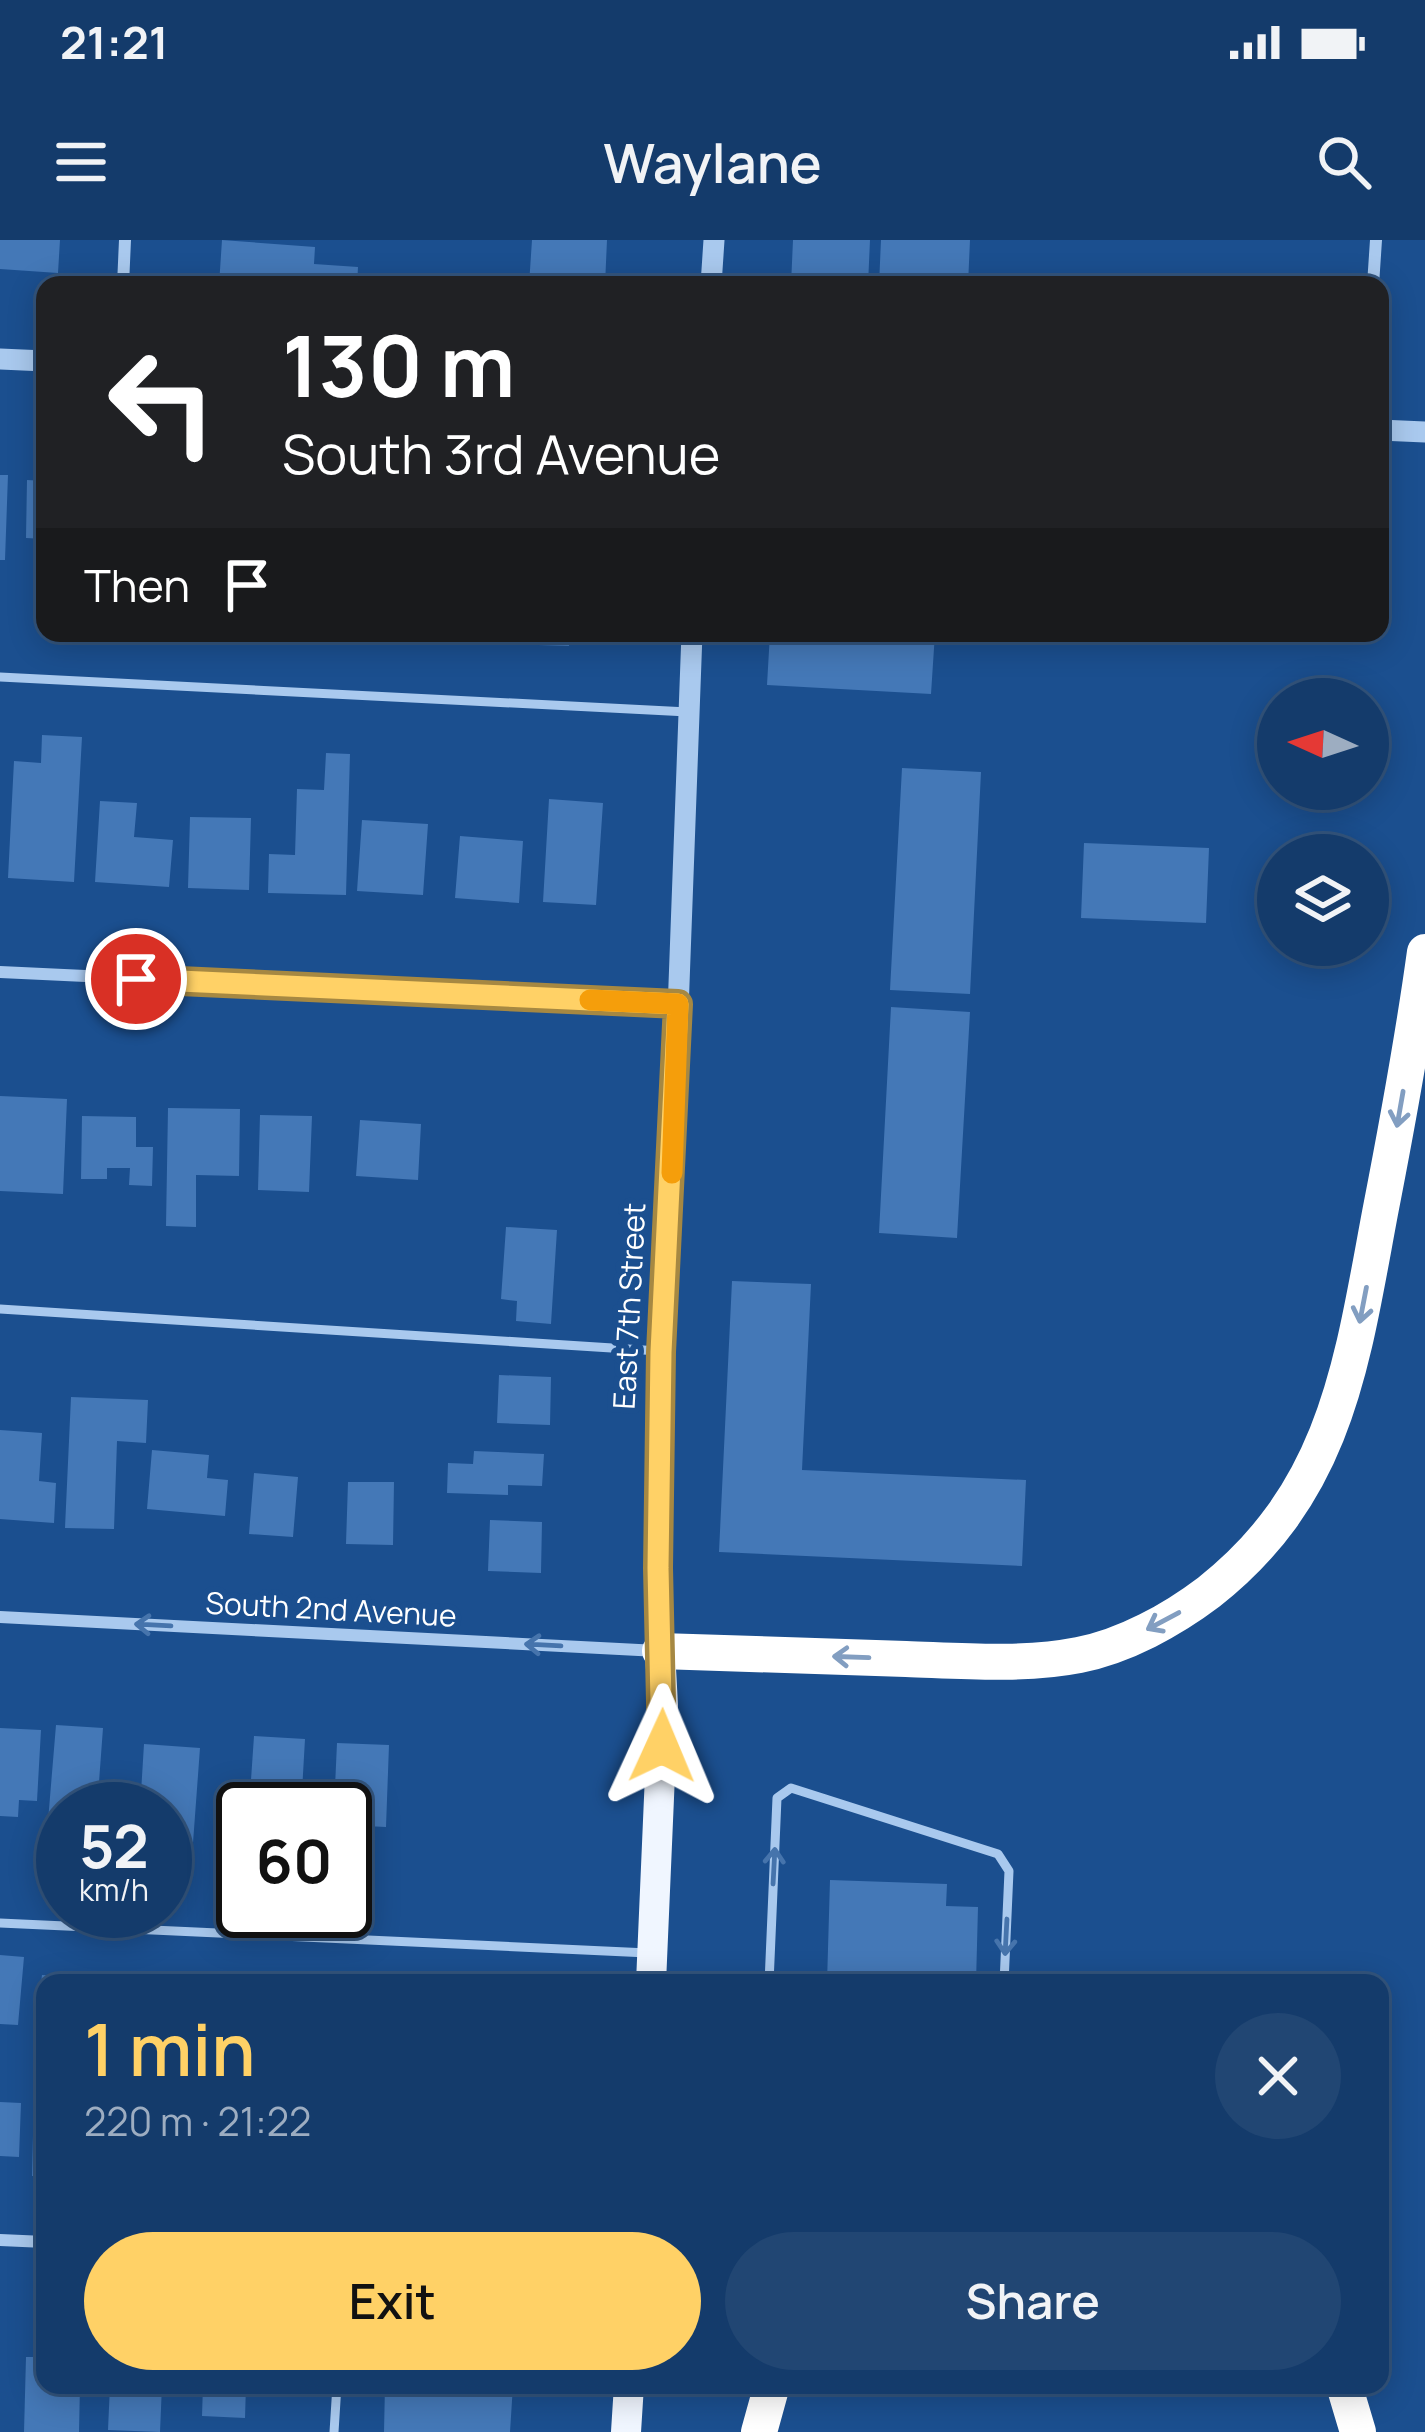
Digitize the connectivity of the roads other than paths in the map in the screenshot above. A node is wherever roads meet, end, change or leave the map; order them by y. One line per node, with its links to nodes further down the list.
1 (125, 240): 4 (street)
2 (714, 240): 5 (street)
3 (1376, 240): 6 (street)
4 (123, 276)
5 (712, 276)
6 (1374, 276)
7 (0, 359): 8 (street)
8 (36, 361)
9 (1389, 430): 10 (street)
10 (1425, 432)
11 (692, 642): 13 (street, East 7th Street)
12 (0, 677): 13 (lane)
13 (688, 712): 16 (street, East 7th Street)
14 (1425, 952): 20 (highway, one-way to 20)
15 (0, 972): 16 (street)
16 (678, 1004): 18 (street, East 7th Street)
17 (0, 1309): 18 (lane)
18 (661, 1352): 20 (street, East 7th Street)
19 (0, 1617): 20 (street, South 2nd Avenue, one-way to 19)
20 (660, 1652): 22 (main road, East 7th Street)
21 (0, 1923): 22 (lane)
22 (652, 1968)
23 (769, 1974): 24 (lane, one-way to 24)
24 (1004, 1974)
25 (0, 2240): 26 (street)
26 (36, 2242)
27 (336, 2394): 31 (lane)
28 (628, 2394): 32 (main road)
29 (770, 2394): 33 (highway)
30 (1347, 2394): 34 (highway)
31 (334, 2432)
32 (626, 2432)
33 (759, 2432)
34 (1358, 2432)

